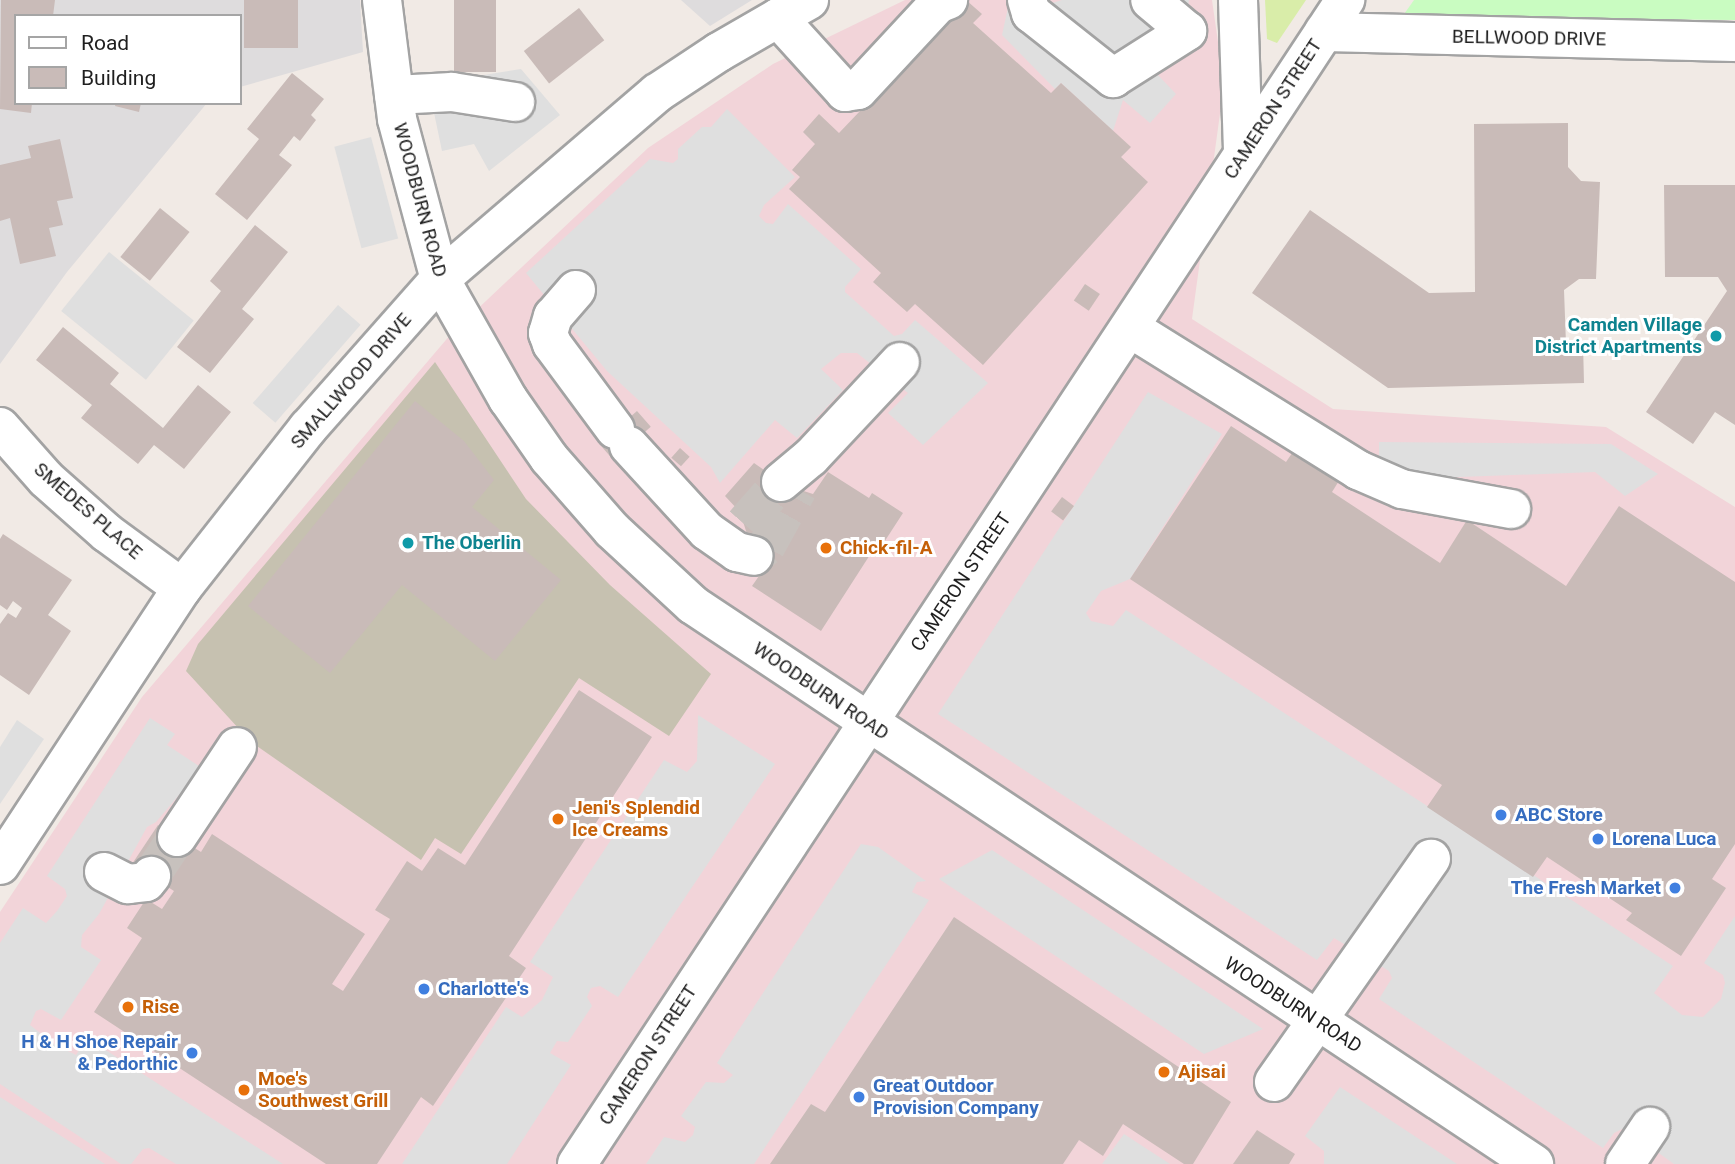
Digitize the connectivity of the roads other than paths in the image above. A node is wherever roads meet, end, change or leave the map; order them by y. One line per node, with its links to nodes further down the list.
1 (382, 0): 11 (street, WOODBURN ROAD)
2 (947, 0): 6 (street)
3 (1027, 0): 8 (street)
4 (1150, 0): 8 (street)
5 (1345, 0): 9 (street, CAMERON STREET)
6 (793, 9): 14 (street, SMALLWOOD DRIVE)
7 (1240, 17): 8 (street); 13 (street)
8 (1186, 31)
9 (1324, 32): 10 (street, BELLWOOD DRIVE); 13 (street, CAMERON STREET)
10 (1735, 42)
11 (394, 94): 12 (street); 14 (street, WOODBURN ROAD)
12 (515, 102)
13 (1243, 154): 16 (street, CAMERON STREET)
14 (440, 279): 22 (street, SMALLWOOD DRIVE); 23 (street, WOODBURN ROAD)
15 (576, 290): 21 (street)
16 (1130, 328): 20 (street); 23 (street, CAMERON STREET)
17 (900, 362): 19 (street)
18 (0, 428): 22 (street, SMEDES PLACE)
19 (797, 476)
20 (1511, 509)
21 (740, 541)
22 (182, 588): 27 (street, SMALLWOOD DRIVE)
23 (866, 722): 30 (street, WOODBURN ROAD); 33 (street, CAMERON STREET)
24 (237, 747): 25 (street)
25 (177, 837)
26 (1431, 859): 30 (street)
27 (0, 865)
28 (104, 872): 29 (street)
29 (150, 876)
30 (1318, 1021): 31 (street); 34 (street, WOODBURN ROAD)
31 (1273, 1082)
32 (1650, 1126): 35 (street)
33 (577, 1164)
34 (1534, 1164)
35 (1625, 1164)

